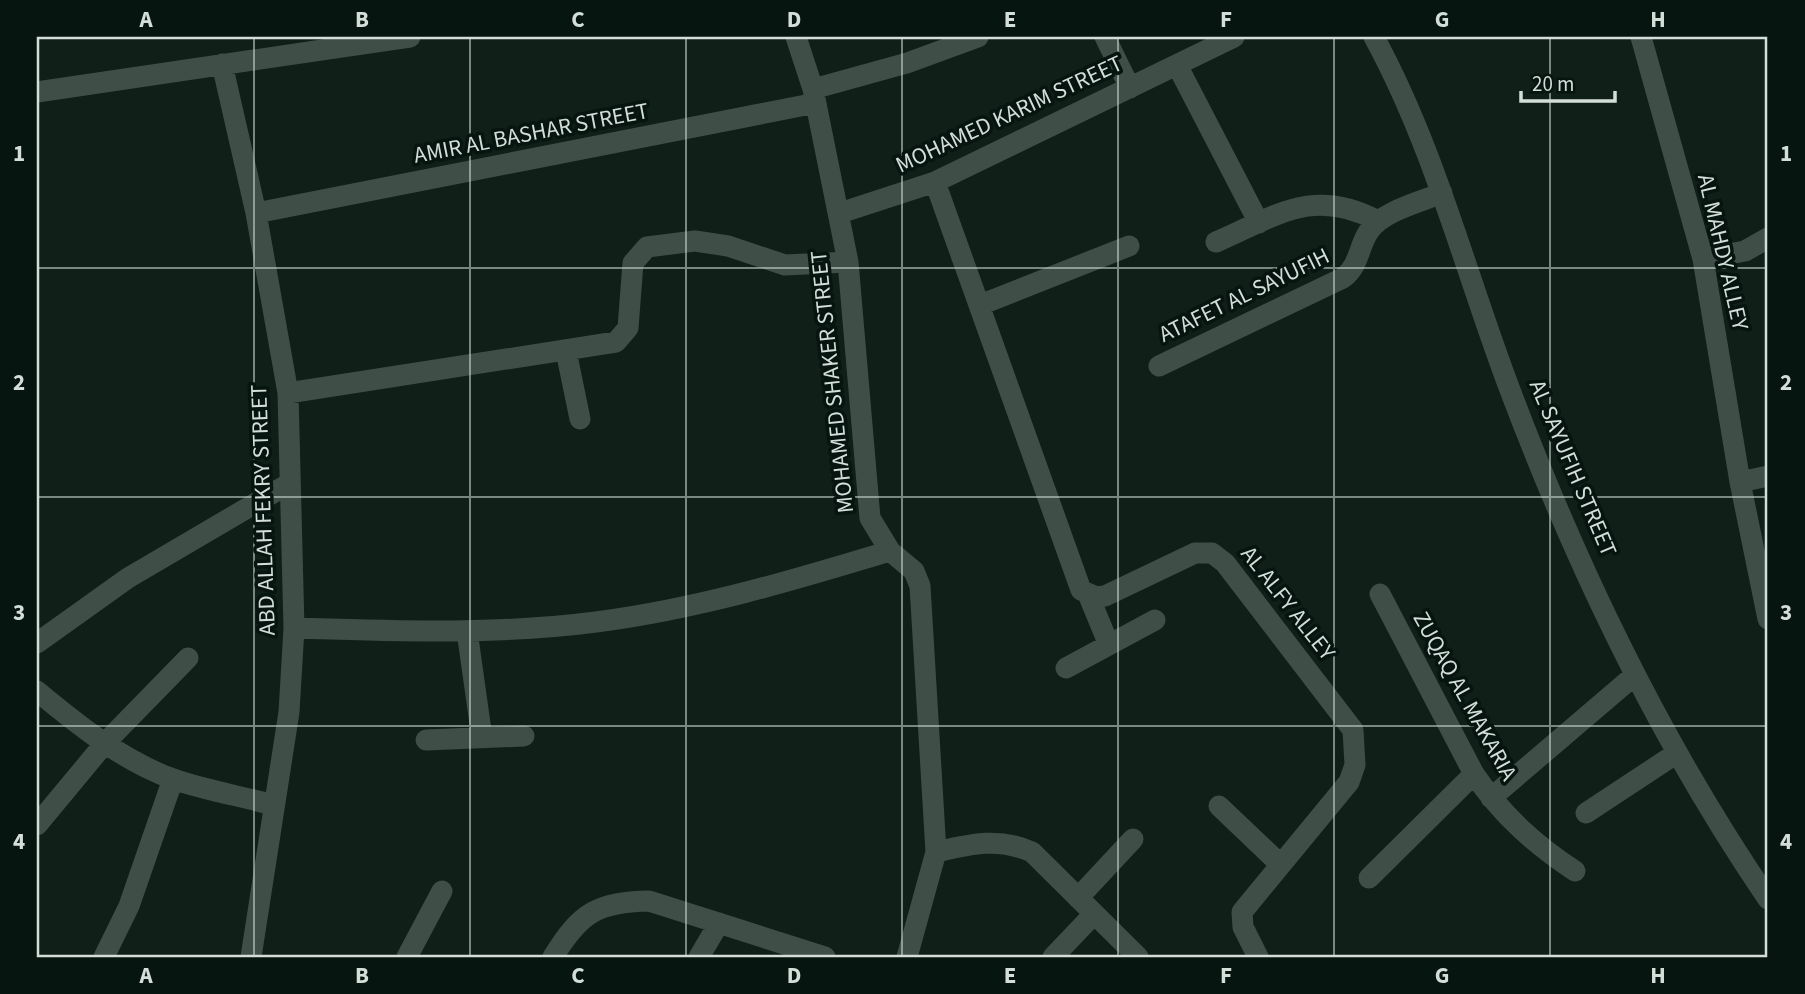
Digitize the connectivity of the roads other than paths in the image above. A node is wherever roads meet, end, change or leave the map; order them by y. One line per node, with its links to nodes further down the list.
1 (410, 37): 8 (street)
2 (796, 37): 12 (street, MOHAMED SHAKER STREET)
3 (978, 37): 12 (street, AMIR AL BASHAR STREET)
4 (1105, 37): 10 (street)
5 (1234, 37): 9 (street, MOHAMED KARIM STREET)
6 (1374, 37): 14 (street, AL SAYUFIH STREET)
7 (1641, 37): 22 (street, AL MAHDY ALLEY)
8 (222, 64): 11 (street); 15 (street, ABD ALLAH FEKRY STREET)
9 (1177, 65): 10 (street, MOHAMED KARIM STREET); 18 (street)
10 (1130, 88): 13 (street, MOHAMED KARIM STREET)
11 (37, 92)
12 (814, 96): 15 (street, AMIR AL BASHAR STREET); 16 (street, MOHAMED SHAKER STREET)
13 (935, 182): 16 (street, MOHAMED KARIM STREET); 24 (street)
14 (1441, 193): 17 (street); 43 (street, AL SAYUFIH STREET)
15 (256, 213): 27 (street, ABD ALLAH FEKRY STREET)
16 (840, 213): 23 (street, MOHAMED SHAKER STREET)
17 (1378, 221): 18 (street); 26 (street, ATAFET AL SAYUFIH)
18 (1259, 223): 20 (street)
19 (1768, 239): 22 (street)
20 (1216, 242)
21 (1129, 246): 24 (street)
22 (1703, 259): 30 (street, AL MAHDY ALLEY)
23 (848, 262): 25 (street); 32 (street, MOHAMED SHAKER STREET)
24 (980, 305): 33 (street)
25 (566, 351): 27 (street); 28 (street)
26 (1159, 366)
27 (288, 393): 31 (street, ABD ALLAH FEKRY STREET)
28 (580, 419)
29 (1768, 476): 30 (street)
30 (1740, 482): 35 (street, AL MAHDY ALLEY)
31 (290, 483): 37 (street, ABD ALLAH FEKRY STREET); 39 (street)
32 (890, 551): 38 (street); 58 (street, MOHAMED SHAKER STREET)
33 (1088, 594): 40 (street); 59 (street, AL ALFY ALLEY)
34 (1380, 594): 50 (street, ZUQAQ AL MAKARIA)
35 (1768, 619)
36 (1155, 620): 40 (street)
37 (294, 628): 38 (street); 53 (street, ABD ALLAH FEKRY STREET)
38 (467, 631): 46 (street)
39 (37, 643)
40 (1109, 645): 42 (street)
41 (188, 658): 48 (street)
42 (1066, 668)
43 (1635, 675): 49 (street, AL SAYUFIH STREET); 52 (street)
44 (37, 691): 48 (street)
45 (524, 736): 46 (street)
46 (482, 738): 47 (street)
47 (426, 740)
48 (105, 743): 51 (street); 56 (street)
49 (1677, 753): 55 (street); 64 (street, AL SAYUFIH STREET)
50 (1474, 774): 52 (street, ZUQAQ AL MAKARIA); 61 (street)
51 (173, 779): 53 (street); 67 (street)
52 (1491, 798): 60 (street, ZUQAQ AL MAKARIA)
53 (273, 805): 68 (street, ABD ALLAH FEKRY STREET)
54 (1219, 806): 59 (street)
55 (1586, 813)
56 (37, 825)
57 (1133, 839): 63 (street)
58 (936, 852): 63 (street); 73 (street, MOHAMED SHAKER STREET)
59 (1280, 864): 76 (street, AL ALFY ALLEY)
60 (1575, 871)
61 (1369, 877)
62 (442, 891): 69 (street)
63 (1079, 898): 65 (street)
64 (1768, 899)
65 (1094, 914): 74 (street); 75 (street)
66 (719, 923): 70 (street); 71 (street); 72 (street)
67 (104, 957)
68 (251, 957)
69 (407, 957)
70 (553, 957)
71 (699, 957)
72 (825, 957)
73 (907, 957)
74 (1053, 957)
75 (1138, 957)
76 (1258, 957)

